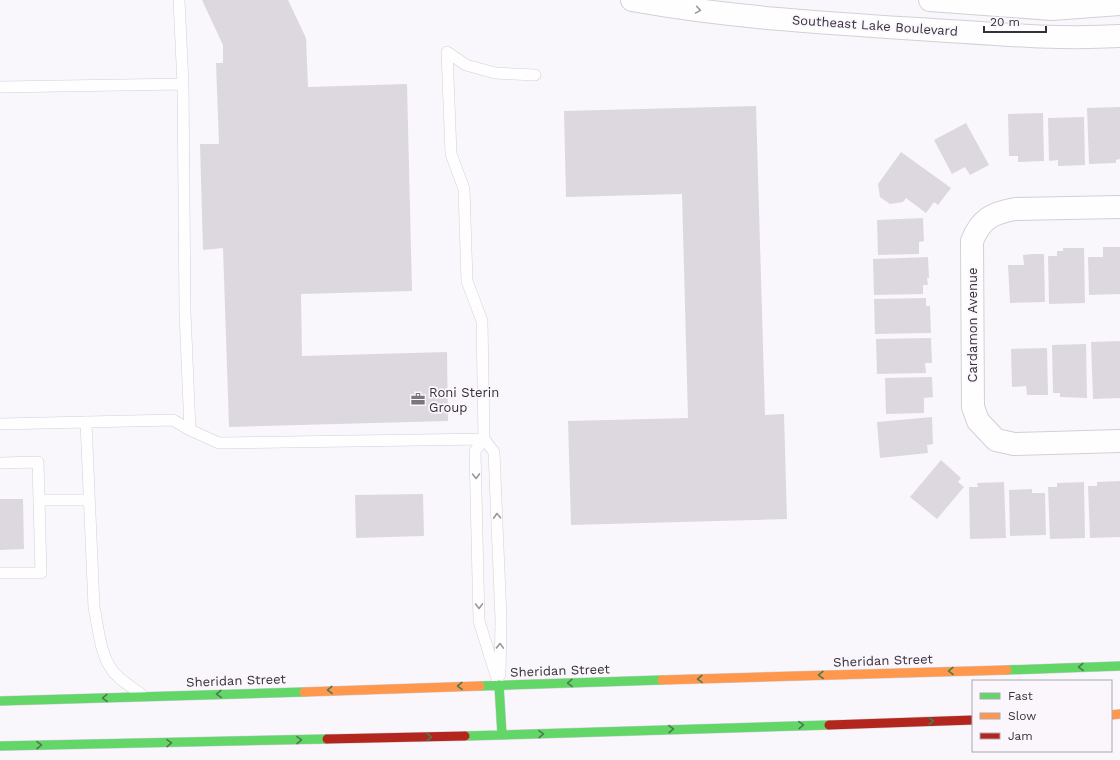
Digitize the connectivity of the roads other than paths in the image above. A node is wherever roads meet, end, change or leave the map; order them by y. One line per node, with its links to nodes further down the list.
1 (179, 0): 7 (lane)
2 (632, 0): 5 (street, Southeast Lake Boulevard, one-way to 5)
3 (930, 0): 4 (street)
4 (1120, 4)
5 (1120, 36)
6 (535, 75): 13 (lane)
7 (183, 84): 8 (lane); 12 (lane)
8 (0, 87)
9 (1120, 207): 14 (street, Cardamon Avenue)
10 (86, 422): 11 (lane); 12 (lane); 17 (lane)
11 (0, 424)
12 (190, 430): 13 (lane)
13 (484, 439): 20 (lane, one-way to 13); 20 (lane, one-way to 20)
14 (1120, 441)
15 (0, 463): 16 (lane)
16 (39, 500): 17 (lane); 18 (lane)
17 (89, 500): 21 (lane)
18 (0, 573)
19 (1120, 666): 20 (main road, Sheridan Street, one-way to 20)
20 (499, 685): 21 (main road, Sheridan Street, one-way to 21); 24 (main road)
21 (144, 696): 22 (main road, Sheridan Street, one-way to 22)
22 (0, 701)
23 (972, 720): 24 (main road, one-way to 23)
24 (502, 735): 25 (main road, one-way to 24)
25 (0, 746)

